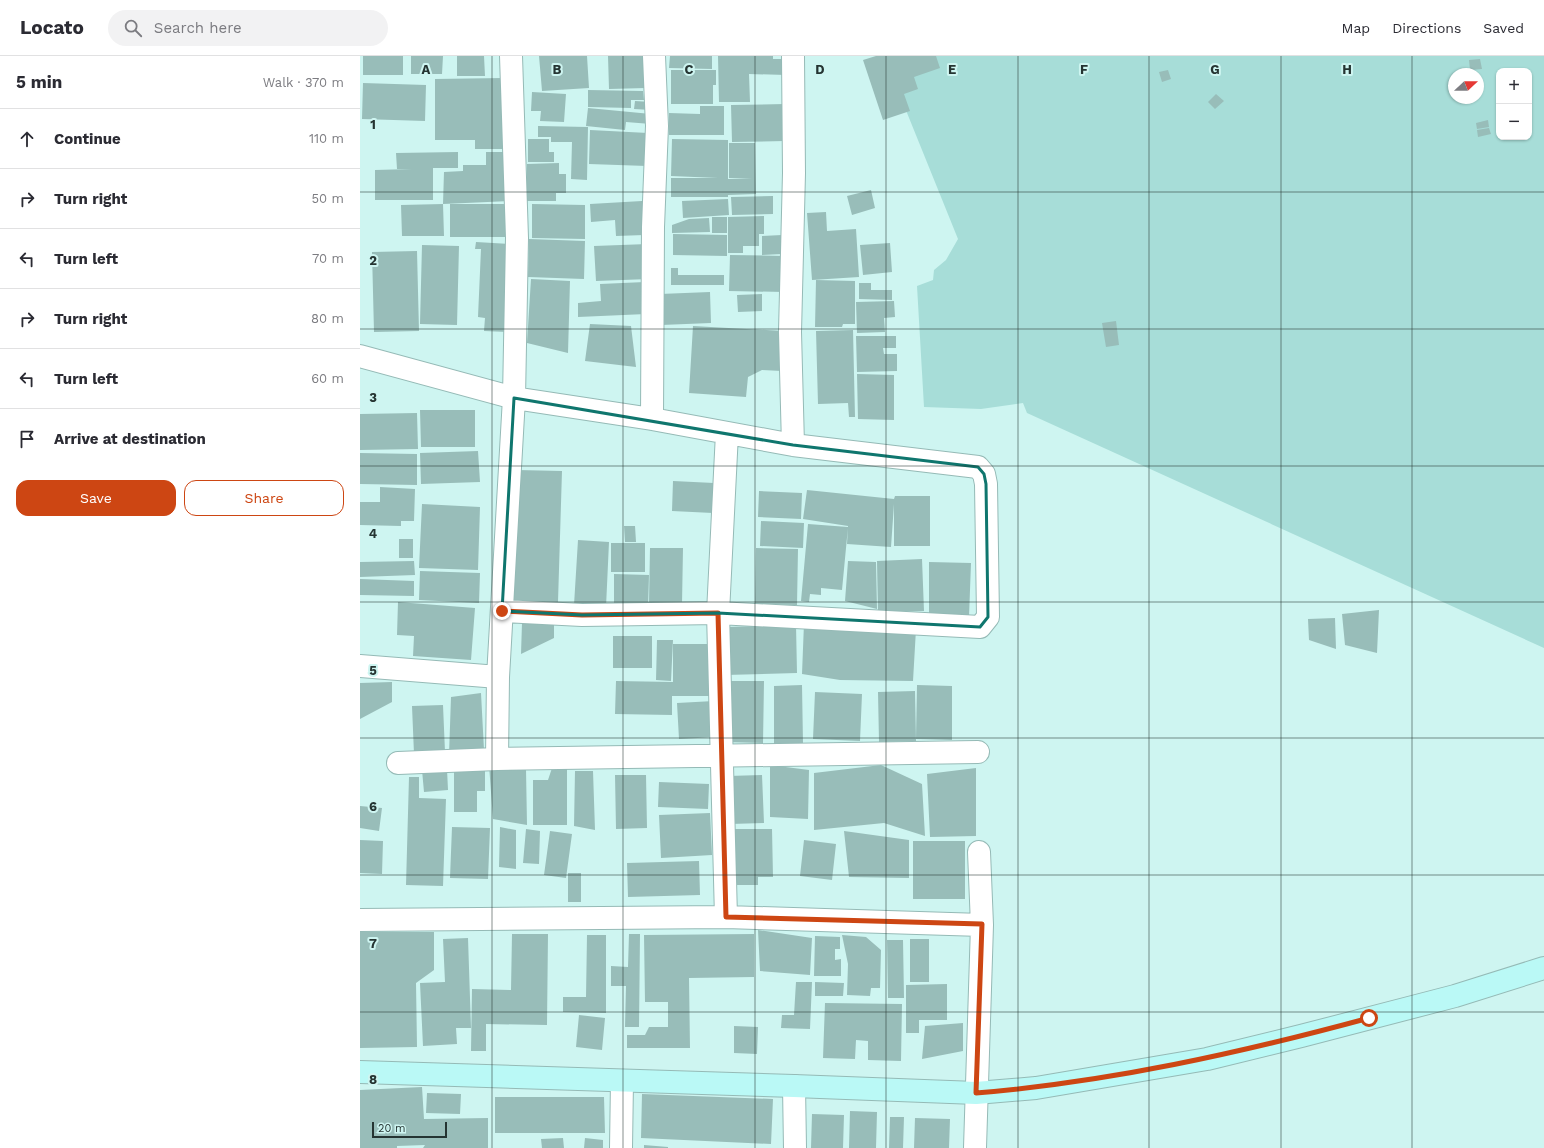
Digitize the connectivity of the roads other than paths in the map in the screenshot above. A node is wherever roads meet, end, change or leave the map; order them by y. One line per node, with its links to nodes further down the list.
1 (510, 56): 5 (street)
2 (654, 56): 6 (street)
3 (793, 56): 8 (street)
4 (360, 356): 5 (street)
5 (514, 398): 6 (street); 9 (street)
6 (652, 419): 7 (street)
7 (727, 433): 8 (street); 10 (street)
8 (793, 446): 10 (street)
9 (502, 611): 10 (street); 12 (street)
10 (718, 613): 14 (street)
11 (360, 666): 12 (street)
12 (498, 677): 15 (street)
13 (978, 752): 14 (street)
14 (720, 757): 15 (street); 18 (street)
15 (497, 759): 16 (street)
16 (398, 763)
17 (979, 852): 20 (street)
18 (726, 917): 19 (street); 20 (street)
19 (360, 920)
20 (982, 924): 25 (street)
21 (1544, 968): 25 (street)
22 (360, 1072): 23 (street)
23 (622, 1082): 24 (street); 26 (street)
24 (794, 1086): 25 (street); 27 (street)
25 (976, 1093): 28 (street)
26 (621, 1148)
27 (795, 1148)
28 (975, 1148)

